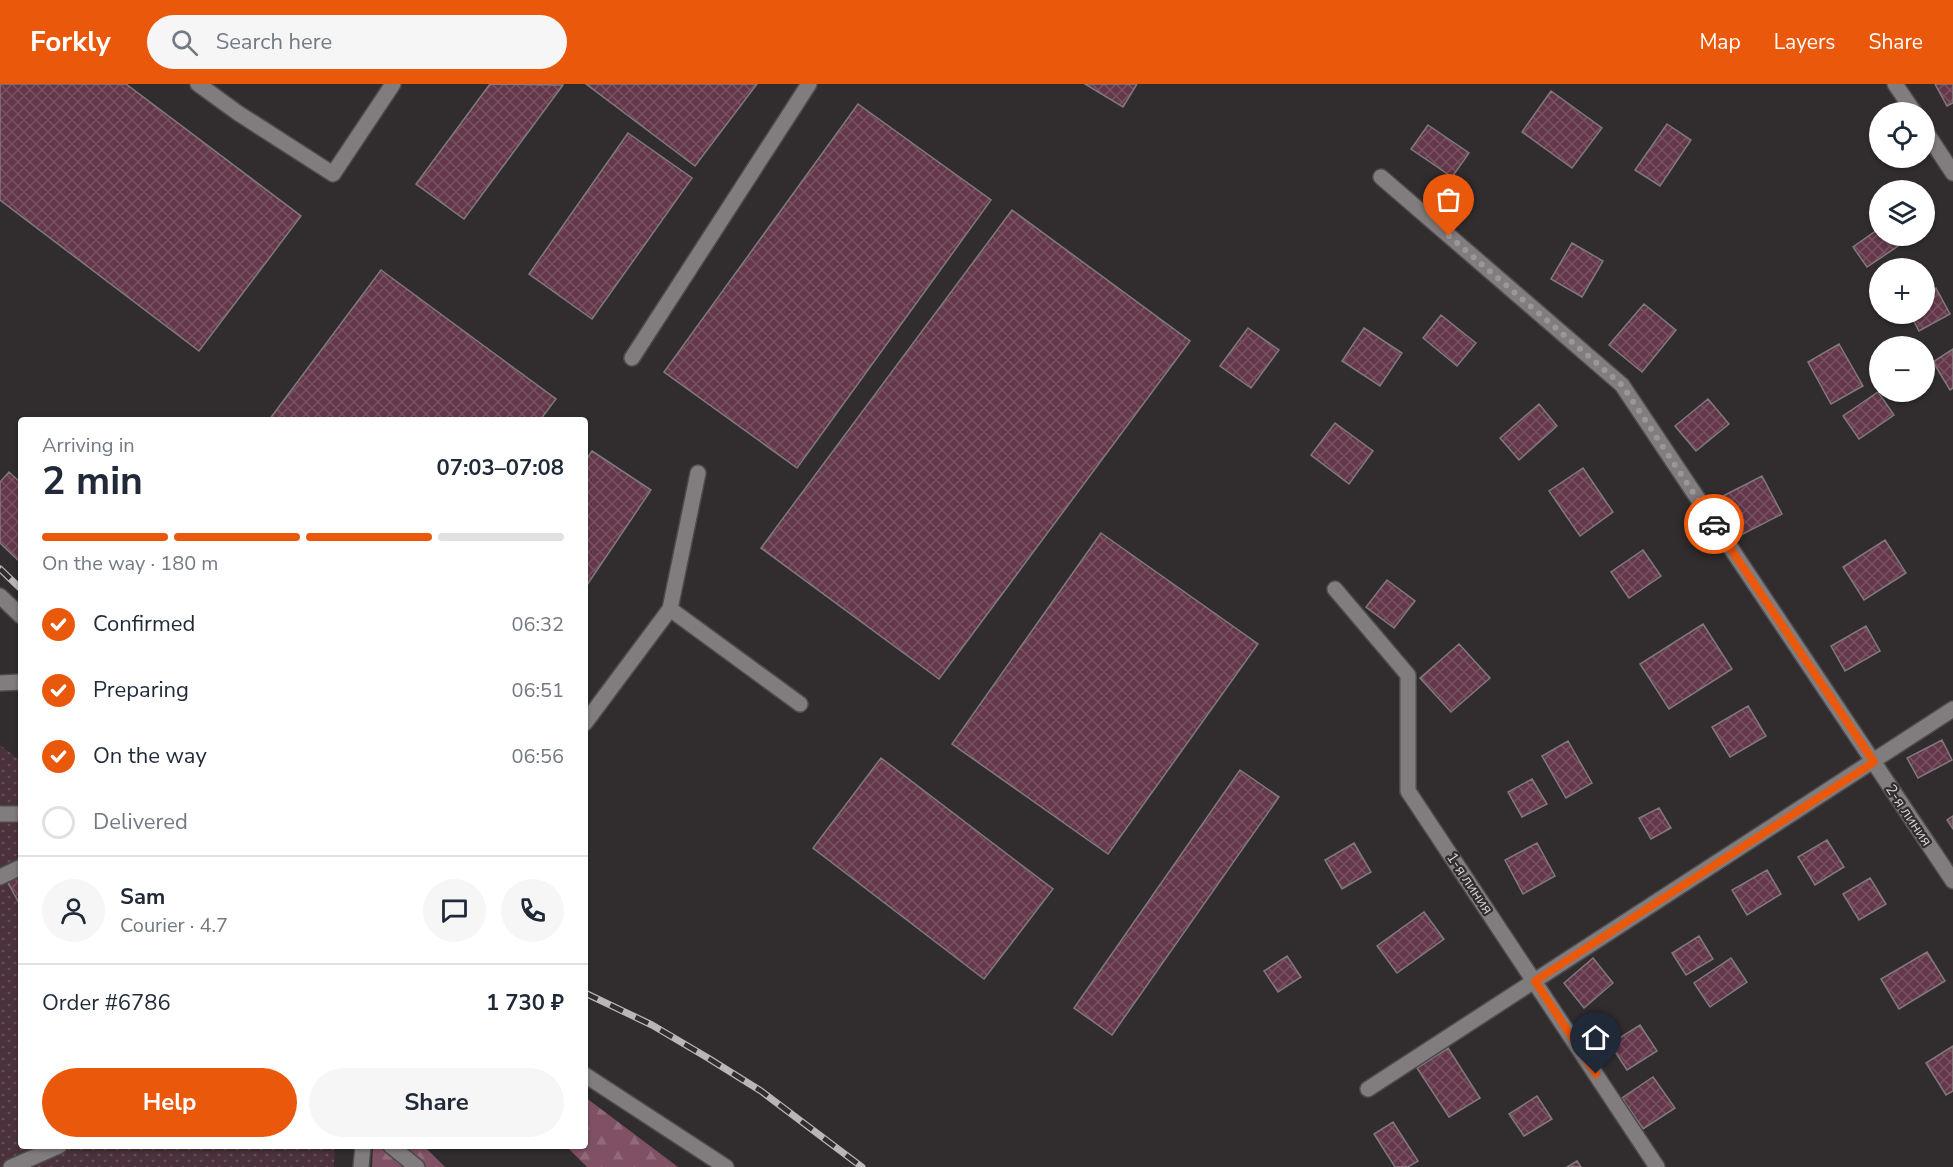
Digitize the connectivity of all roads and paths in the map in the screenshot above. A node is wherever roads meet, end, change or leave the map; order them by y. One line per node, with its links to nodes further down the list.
1 (198, 84): 2 (street)
2 (393, 84)
3 (809, 84): 9 (street)
4 (1895, 84): 5 (street)
5 (1907, 102)
6 (1935, 146): 7 (street)
7 (1953, 173)
8 (1381, 177): 20 (street, 2-я линия)
9 (632, 357)
10 (698, 473): 13 (street)
11 (1335, 589): 26 (street, 1-я линия)
12 (0, 596): 14 (street)
13 (670, 609): 17 (street); 19 (street)
14 (18, 613)
15 (18, 682): 16 (street)
16 (0, 683)
17 (800, 704)
18 (1953, 709): 20 (street)
19 (588, 719)
20 (1874, 762): 25 (street, 2-я линия); 26 (street)
21 (0, 814): 22 (street)
22 (18, 814)
23 (18, 868): 24 (street)
24 (0, 877)
25 (1953, 881)
26 (1535, 981): 28 (street); 36 (street, 1-я линия)
27 (588, 1077): 35 (street)
28 (1368, 1089)
29 (53, 1149): 32 (street)
30 (363, 1149): 33 (street)
31 (394, 1149): 34 (street)
32 (11, 1167)
33 (361, 1167)
34 (417, 1167)
35 (726, 1167)
36 (1657, 1167)

